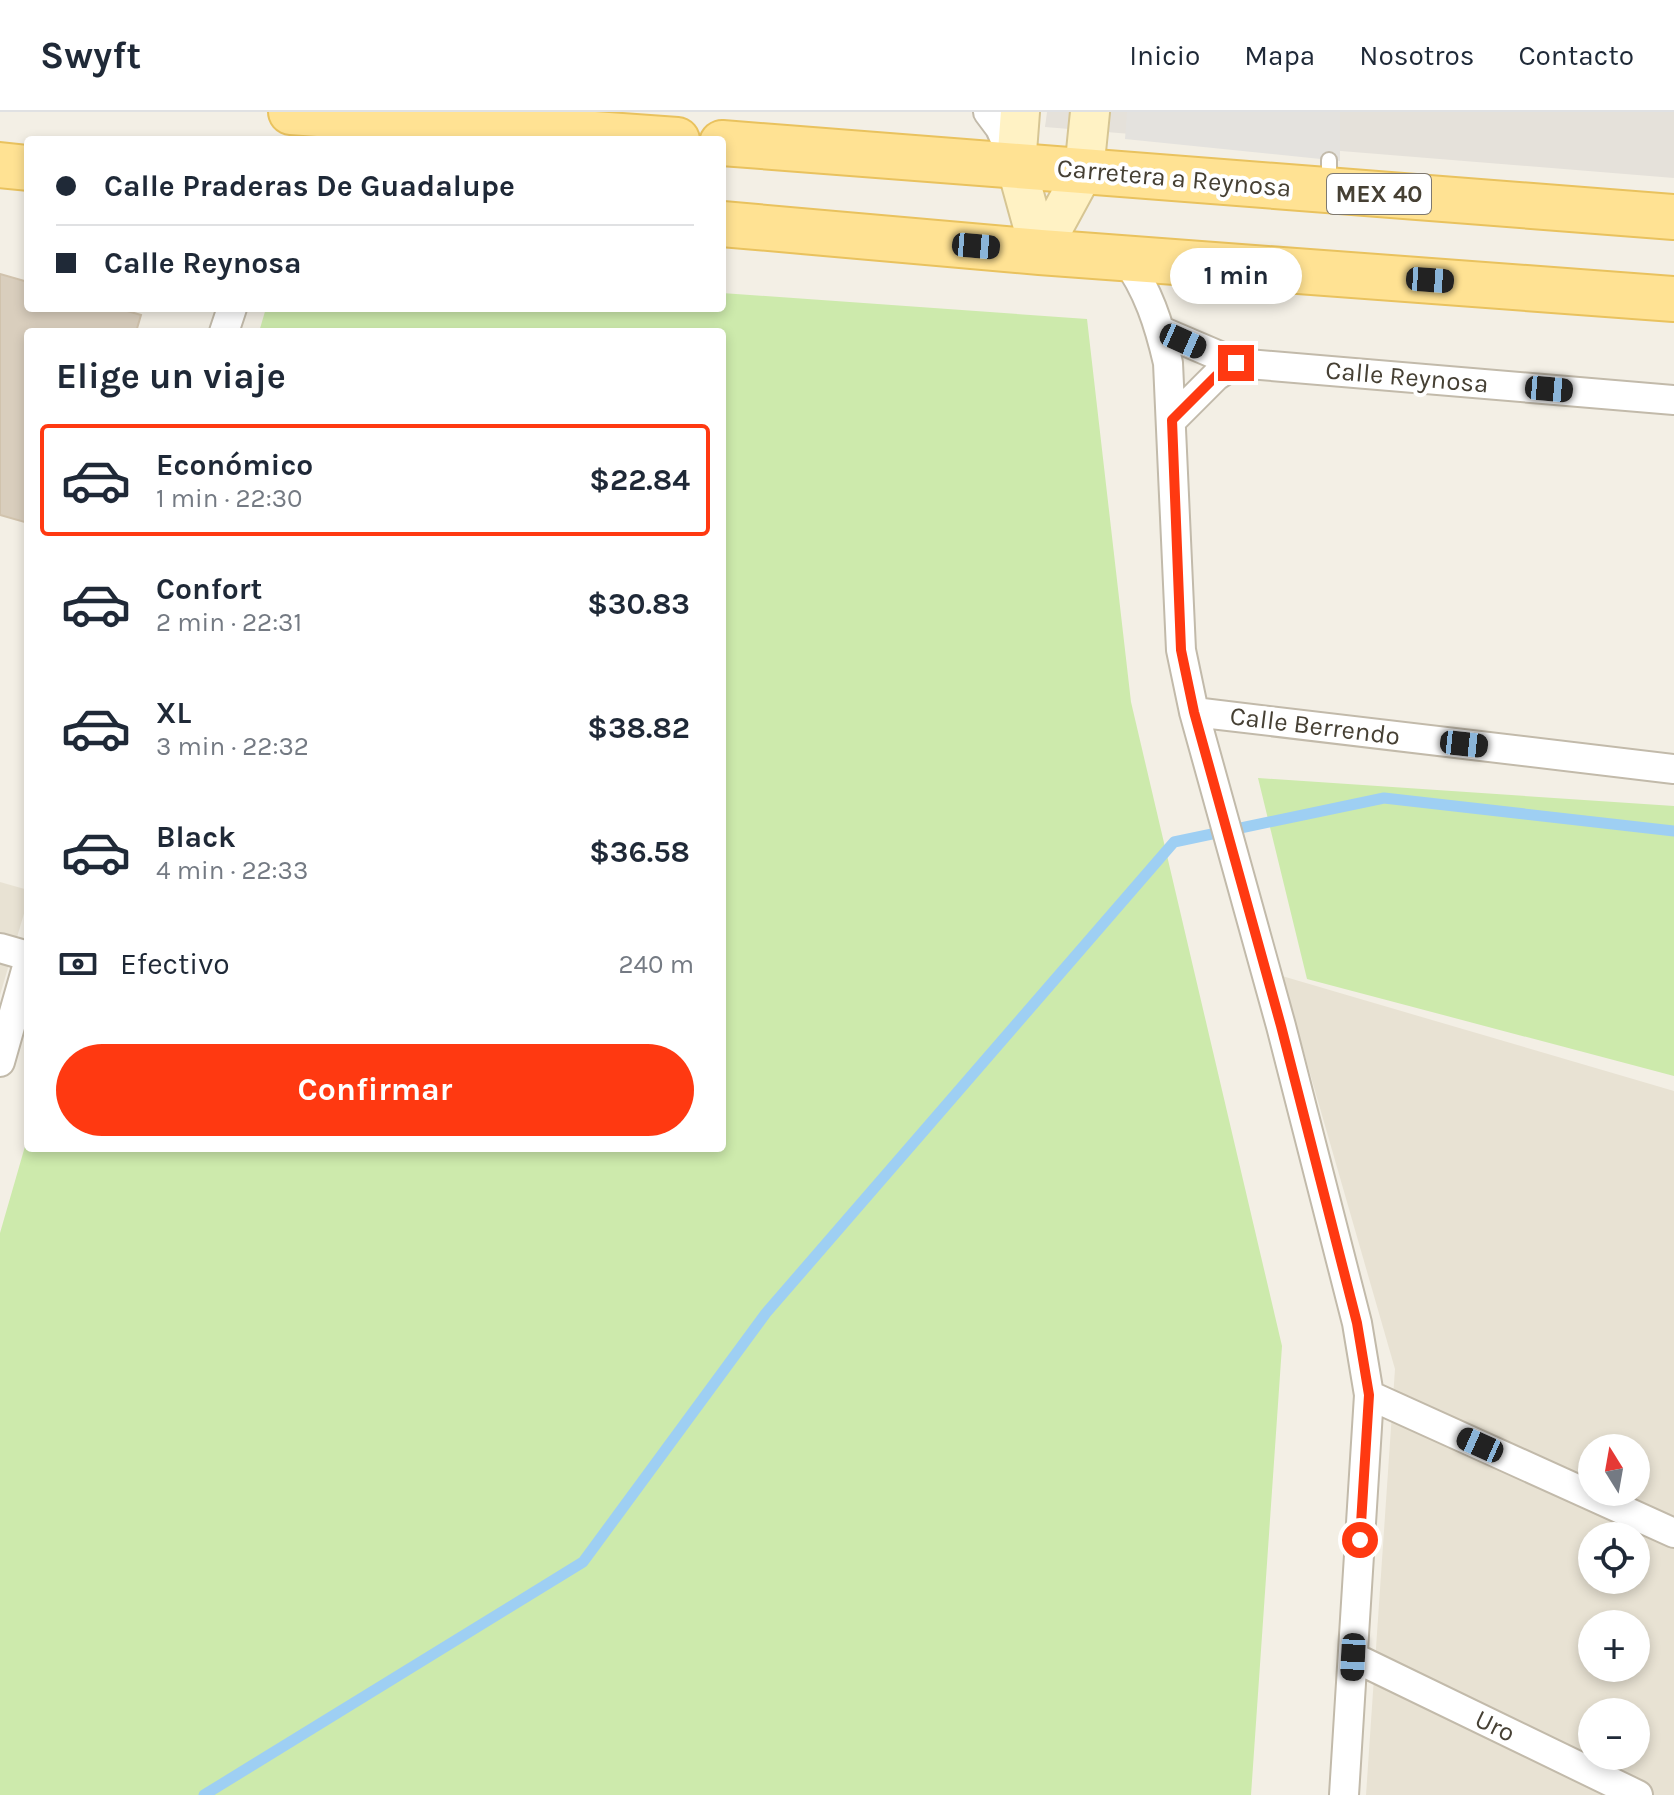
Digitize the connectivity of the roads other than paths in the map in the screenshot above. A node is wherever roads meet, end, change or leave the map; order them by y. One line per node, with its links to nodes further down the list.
1 (291, 112): 5 (main road)
2 (988, 112): 8 (street)
3 (1020, 112): 8 (street)
4 (1090, 112): 10 (street)
5 (622, 136)
6 (726, 143): 8 (main road, Carretera a Reynosa / MEX 40)
7 (0, 165): 9 (main road)
8 (1016, 165): 10 (main road, Carretera a Reynosa / MEX 40); 13 (street)
9 (24, 168)
10 (1084, 171): 11 (main road, Carretera a Reynosa / MEX 40); 13 (street)
11 (1674, 217)
12 (726, 224): 13 (main road)
13 (1040, 252): 14 (main road)
14 (1124, 257): 15 (main road); 16 (street)
15 (1674, 299)
16 (1161, 331): 17 (street, Calle Reynosa); 19 (street)
17 (1236, 363): 18 (street, Calle Reynosa); 19 (street)
18 (1674, 400)
19 (1172, 420): 20 (street)
20 (1194, 712): 21 (street, Calle Berrendo); 26 (street)
21 (1674, 769)
22 (0, 948): 23 (street)
23 (24, 955)
24 (24, 977): 25 (street)
25 (0, 1062)
26 (1369, 1395): 27 (street); 28 (street)
27 (1674, 1533)
28 (1353, 1657): 29 (street); 30 (street, Uro)
29 (1344, 1795)
30 (1638, 1795)

